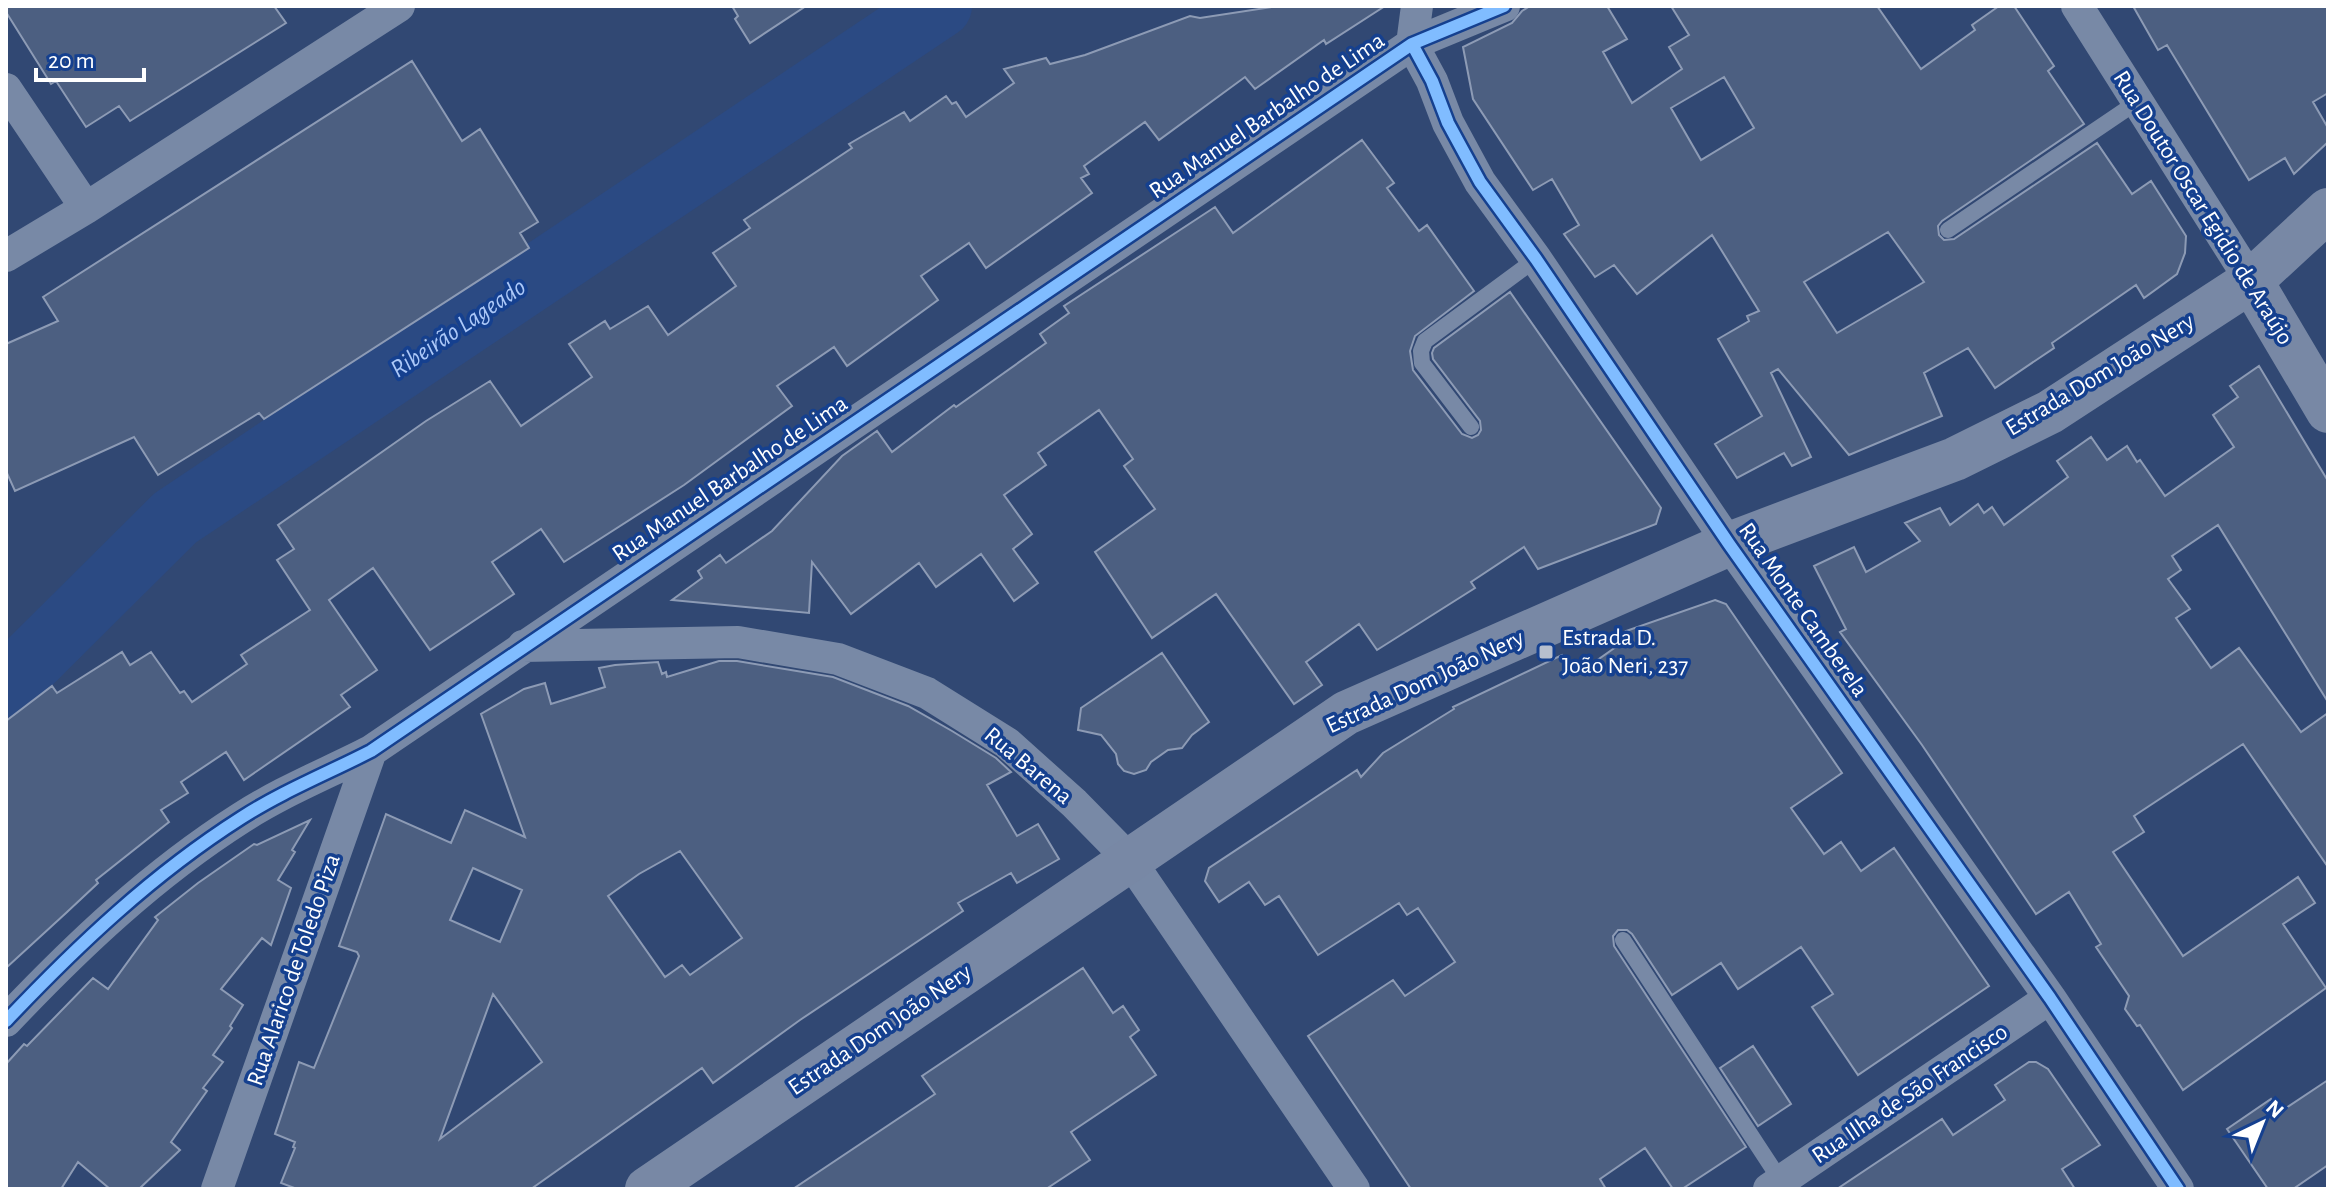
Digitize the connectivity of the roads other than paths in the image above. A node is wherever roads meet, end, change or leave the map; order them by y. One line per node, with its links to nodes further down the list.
1 (399, 6): 7 (street)
2 (1504, 6): 4 (street, Rua Manuel Barbalho de Lima)
3 (2077, 6): 6 (street, Rua Doutor Oscar Egidio de Araújo)
4 (1416, 21): 11 (street, Rua Monte Camberela); 16 (street, Rua Manuel Barbalho de Lima)
5 (6, 89): 7 (street)
6 (2137, 102): 9 (lane); 12 (street, Rua Doutor Oscar Egidio de Araújo)
7 (86, 208): 10 (street)
8 (2328, 210): 12 (main road, Estrada Dom João Nery)
9 (1948, 230)
10 (6, 256)
11 (1536, 259): 14 (lane); 15 (street, Rua Monte Camberela)
12 (2251, 281): 13 (main road, Rua Doutor Oscar Egidio de Araújo); 15 (main road, Estrada Dom João Nery)
13 (2328, 411)
14 (1471, 427)
15 (1729, 544): 18 (main road, Estrada Dom João Nery); 20 (street, Rua Monte Camberela)
16 (523, 646): 17 (street, Rua Manuel Barbalho de Lima); 18 (street, Rua Barena)
17 (371, 751): 21 (street, Rua Manuel Barbalho de Lima); 23 (street, Rua Alarico de Toledo Piza)
18 (1129, 859): 24 (main road, Estrada Dom João Nery); 25 (street, Rua Barena)
19 (1623, 940): 22 (lane)
20 (2050, 998): 22 (street, Rua Ilha de São Francisco); 26 (street, Rua Monte Camberela)
21 (6, 1021)
22 (1775, 1185)
23 (217, 1189)
24 (647, 1189)
25 (1354, 1189)
26 (2178, 1189)

